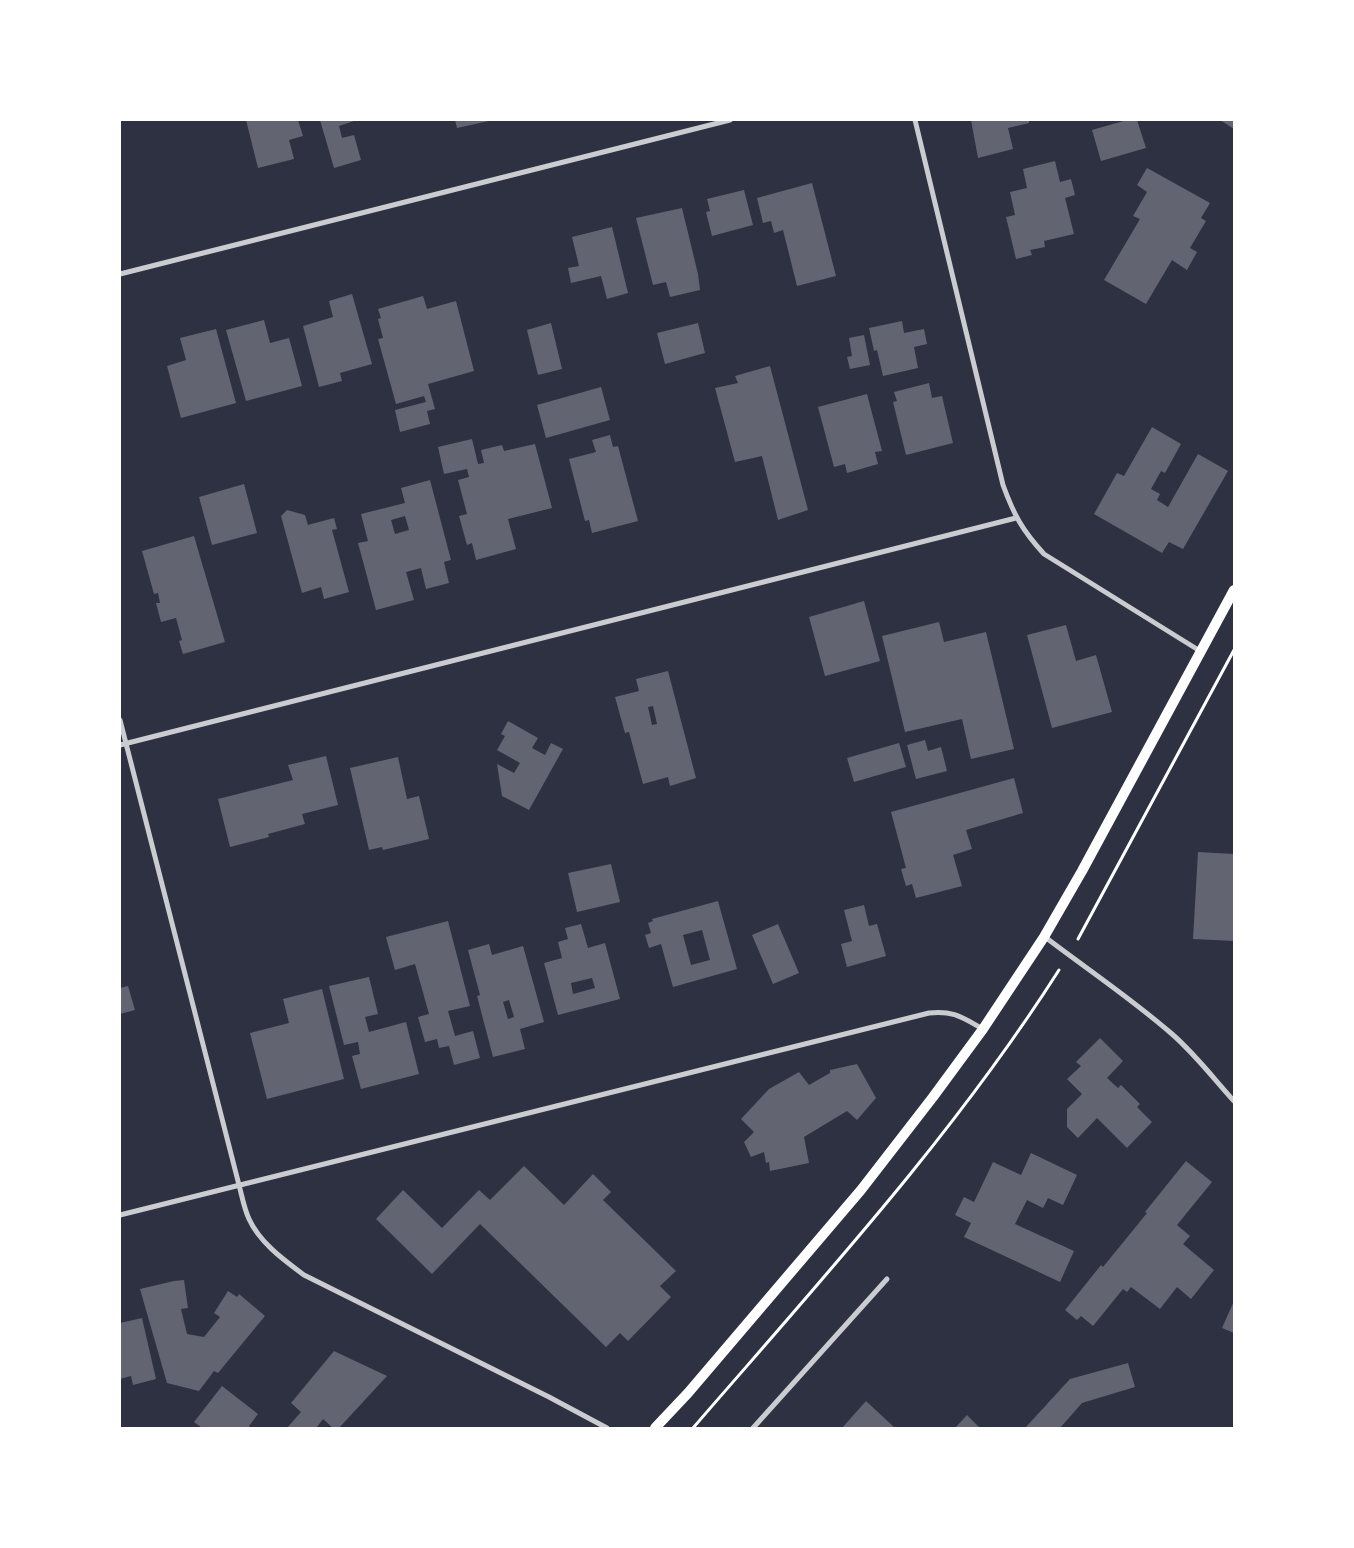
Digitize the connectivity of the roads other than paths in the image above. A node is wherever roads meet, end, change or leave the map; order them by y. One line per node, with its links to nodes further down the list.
1 (730, 120): 3 (street)
2 (915, 120): 4 (street)
3 (120, 274)
4 (1016, 518): 6 (street); 8 (street)
5 (1234, 590): 6 (main road)
6 (1200, 651): 10 (main road)
7 (120, 720): 8 (street)
8 (126, 744): 9 (street); 13 (street)
9 (120, 745)
10 (1044, 937): 11 (main road); 12 (street)
11 (983, 1030): 13 (street); 17 (main road)
12 (1234, 1101)
13 (239, 1184): 14 (street); 16 (street)
14 (120, 1215)
15 (887, 1278): 18 (street)
16 (607, 1428)
17 (655, 1428)
18 (753, 1428)

